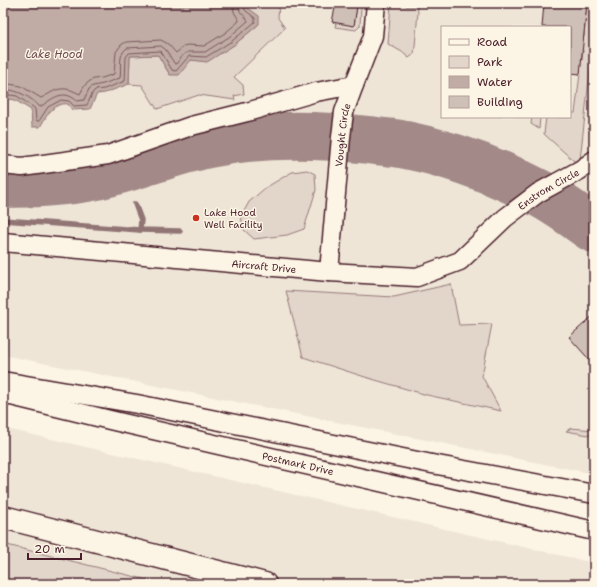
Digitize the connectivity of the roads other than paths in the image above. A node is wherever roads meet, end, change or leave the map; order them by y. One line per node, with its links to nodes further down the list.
1 (376, 3): 2 (street, Vought Circle)
2 (354, 85): 4 (street); 7 (street, Vought Circle)
3 (594, 160): 5 (street, Enstrom Circle)
4 (3, 165)
5 (505, 218): 7 (street, Aircraft Drive)
6 (3, 242): 7 (street, Aircraft Drive)
7 (329, 272)
8 (3, 382): 10 (street)
9 (3, 394): 12 (street, Postmark Drive)
10 (594, 494)
11 (3, 517): 13 (main road)
12 (594, 531)
13 (124, 548): 14 (main road); 15 (main road)
14 (215, 584)
15 (265, 584)

